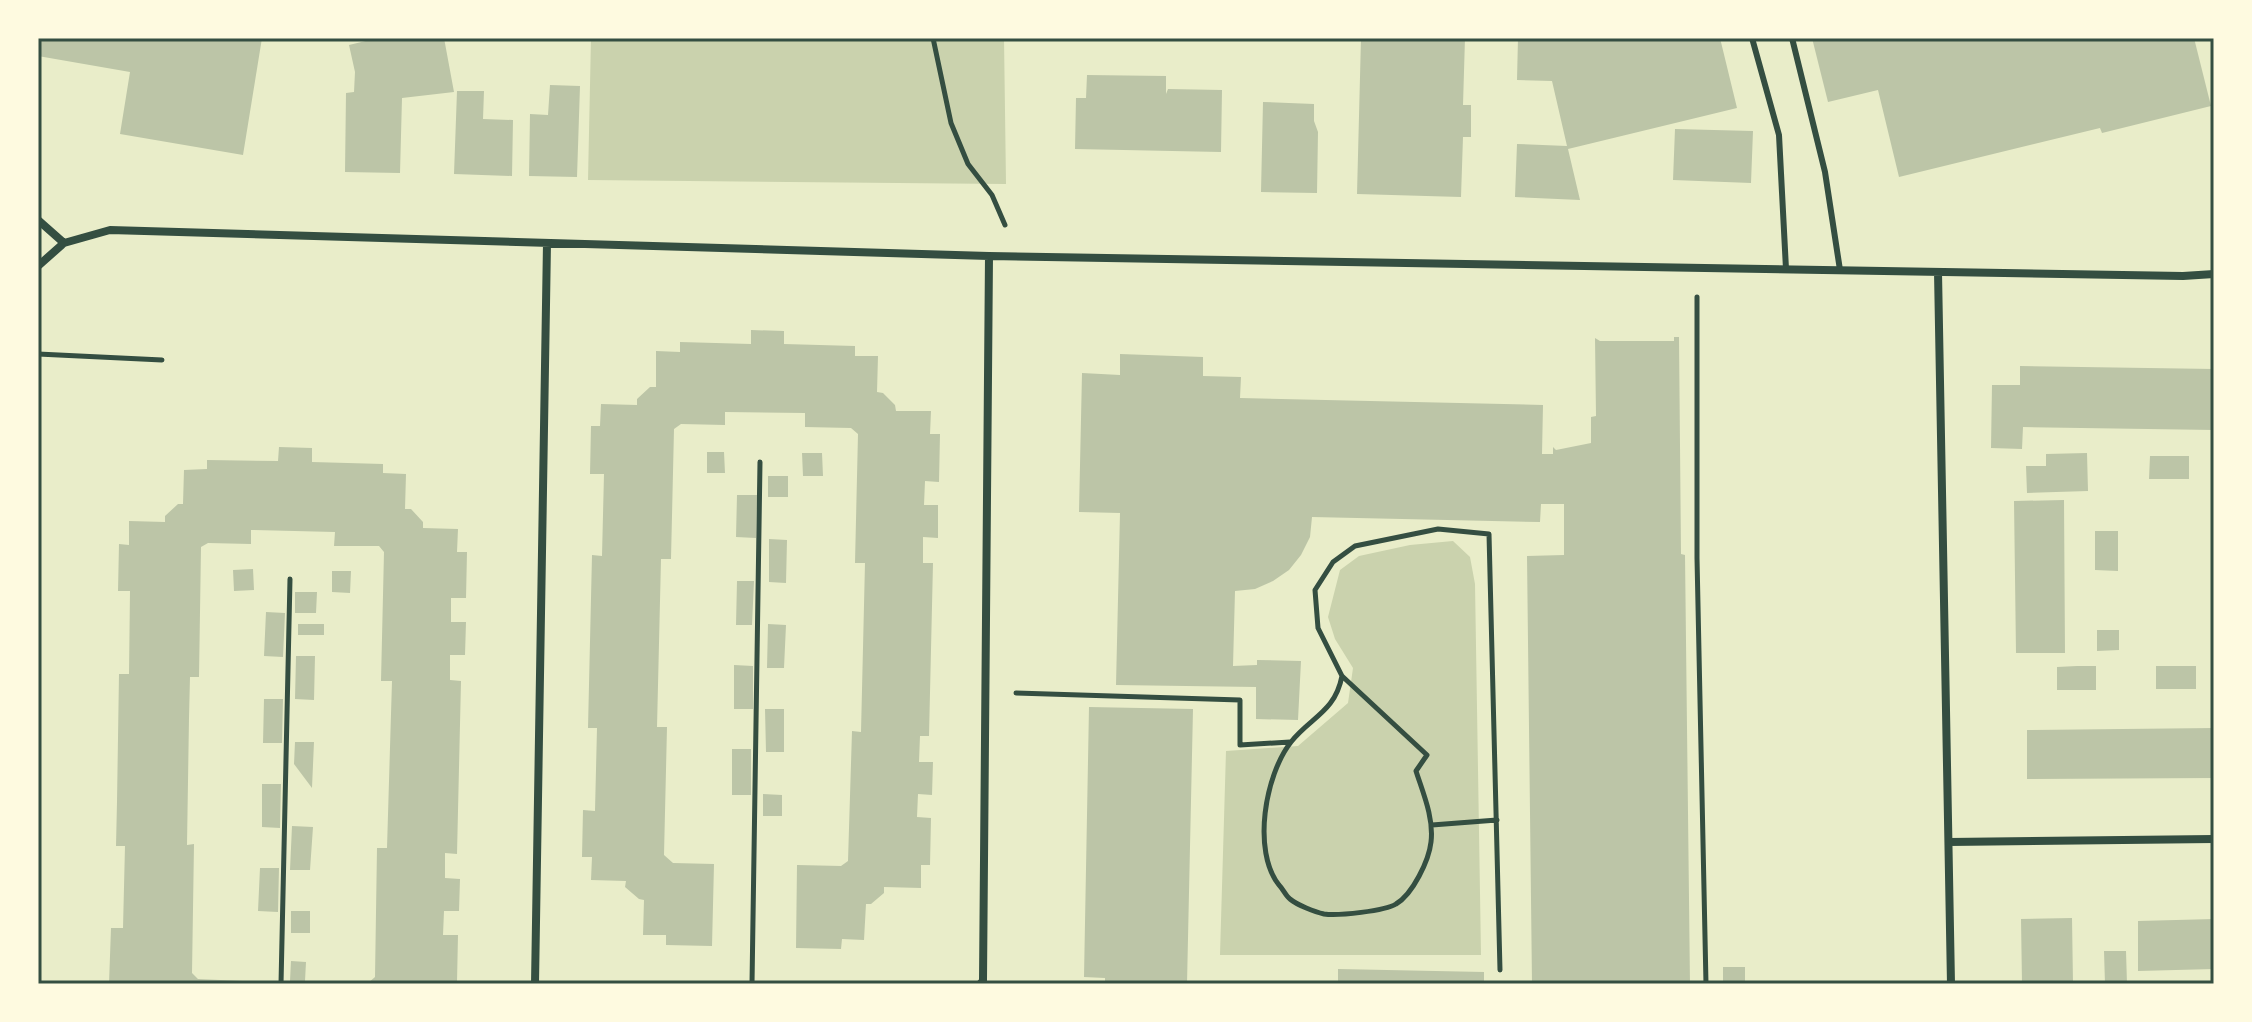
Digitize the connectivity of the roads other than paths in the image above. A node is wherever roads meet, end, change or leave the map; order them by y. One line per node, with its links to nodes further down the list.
1 (1752, 38): 8 (lane)
2 (1792, 38): 9 (lane)
3 (38, 220): 4 (street)
4 (64, 243): 5 (street); 7 (street)
5 (547, 243): 6 (street); 14 (street)
6 (989, 256): 8 (street); 15 (street)
7 (38, 266)
8 (1786, 269): 9 (street)
9 (1840, 270): 10 (street)
10 (1938, 272): 11 (street); 13 (street)
11 (2214, 274)
12 (2214, 839): 13 (street)
13 (1949, 842): 16 (street)
14 (535, 984)
15 (980, 984)
16 (1951, 984)

